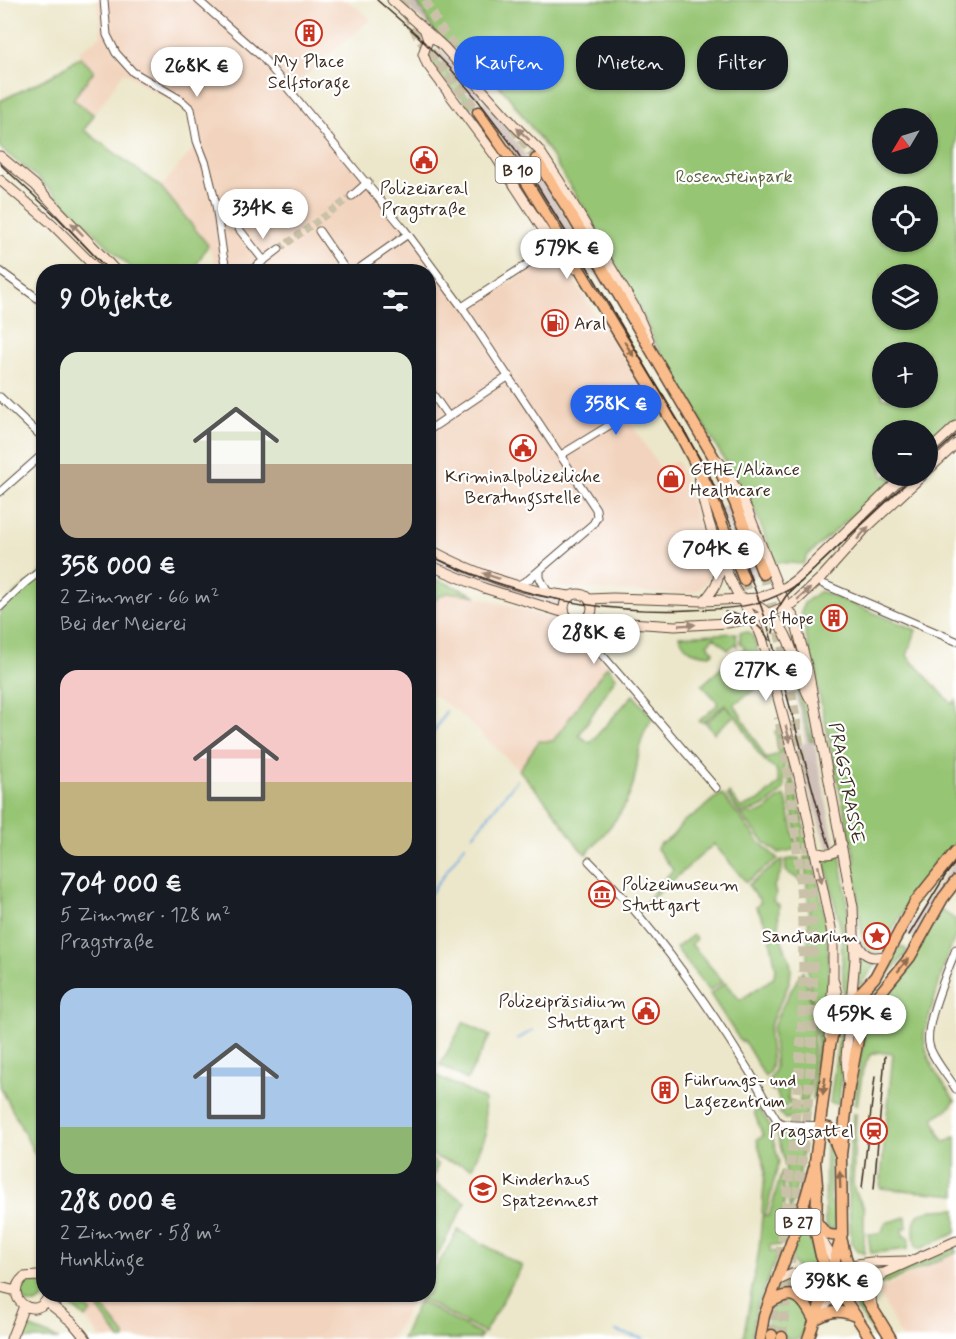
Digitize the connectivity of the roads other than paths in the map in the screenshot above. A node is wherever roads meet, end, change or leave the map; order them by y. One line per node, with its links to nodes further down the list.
1 (104, 0): 19 (street)
2 (198, 0): 9 (street)
3 (392, 0): 4 (main road, PRAGSTRASSE)
4 (420, 24): 14 (main road); 30 (main road, PRAGSTRASSE, one-way to 4)
5 (478, 112): 26 (main road, B 10)
6 (0, 156): 18 (main road, one-way to 6)
7 (536, 159): 30 (main road, B 10)
8 (0, 180): 17 (main road)
9 (368, 182): 10 (street); 13 (street)
10 (352, 196)
11 (245, 217): 16 (street)
12 (319, 231): 21 (street)
13 (408, 234): 22 (street); 23 (street)
14 (555, 246): 26 (main road); 28 (street)
15 (279, 249): 16 (street)
16 (264, 261): 20 (street)
17 (92, 264)
18 (109, 264)
19 (226, 264)
20 (260, 264)
21 (342, 264)
22 (365, 264)
23 (430, 264)
24 (0, 271): 27 (street)
25 (436, 272): 28 (street)
26 (590, 286): 31 (main road, B 10, one-way to 31)
27 (36, 297)
28 (462, 307): 29 (street)
29 (508, 376): 34 (street); 40 (street)
30 (669, 383): 41 (main road, PRAGSTRASSE / B 10)
31 (657, 396): 40 (street); 44 (main road, B 10)
32 (0, 397): 37 (street)
33 (436, 399): 34 (street)
34 (448, 417): 35 (street)
35 (436, 425)
36 (956, 427): 38 (main road)
37 (36, 431)
38 (938, 443)
39 (956, 444): 43 (main road)
40 (561, 455): 51 (street)
41 (713, 456): 53 (main road, B 10); 57 (main road, PRAGSTRASSE)
42 (36, 460): 47 (street)
43 (938, 461)
44 (696, 464): 48 (main road); 54 (main road, B 10)
45 (893, 486): 57 (main road)
46 (911, 486): 55 (main road, one-way to 46)
47 (0, 492)
48 (719, 550): 61 (main road); 62 (main road)
49 (436, 552): 56 (main road, one-way to 49)
50 (436, 568): 65 (main road)
51 (540, 570): 56 (street); 58 (street)
52 (36, 574): 64 (street)
53 (763, 574)
54 (744, 580)
55 (819, 580): 63 (main road, one-way to 55); 70 (street)
56 (518, 585): 58 (main road)
57 (779, 590): 61 (main road); 63 (main road, PRAGSTRASSE); 66 (main road)
58 (547, 591): 59 (main road)
59 (570, 596): 60 (main road); 65 (main road)
60 (589, 599): 62 (main road); 68 (main road)
61 (740, 599): 62 (main road); 66 (main road); 67 (main road)
62 (704, 602)
63 (786, 605): 66 (main road); 71 (main road, PRAGSTRASSE)
64 (0, 608)
65 (565, 613): 68 (main road)
66 (767, 613): 67 (main road); 69 (main road); 71 (main road)
67 (753, 619): 68 (main road, one-way to 67); 69 (main road)
68 (580, 621): 72 (street)
69 (759, 630): 75 (main road, one-way to 75)
70 (956, 641)
71 (815, 709): 73 (main road, PRAGSTRASSE)
72 (716, 788)
73 (842, 844): 75 (main road); 79 (main road, PRAGSTRASSE)
74 (956, 851): 78 (main road, B 27)
75 (815, 852): 83 (main road, one-way to 83)
76 (589, 861): 90 (street)
77 (956, 881): 80 (main road, B 27)
78 (897, 936): 80 (main road); 82 (main road, B 27)
79 (856, 939): 82 (main road); 84 (main road, PRAGSTRASSE)
80 (915, 946): 85 (main road, B 27, one-way to 80)
81 (956, 949): 89 (street)
82 (888, 955): 84 (main road, B 27)
83 (833, 980): 86 (main road); 87 (main road)
84 (851, 1002): 86 (main road, B 27)
85 (866, 1011): 86 (main road); 88 (main road, B 27)
86 (846, 1014): 87 (main road, B 27); 88 (main road)
87 (830, 1046): 90 (main road, B 27, one-way to 90)
88 (849, 1087): 91 (main road, B 27)
89 (956, 1089)
90 (820, 1125): 91 (main road); 92 (main road, B 27)
91 (841, 1155): 94 (main road, B 27, one-way to 91)
92 (815, 1162): 93 (main road); 101 (main road, B 27)
93 (815, 1219): 94 (main road); 97 (main road)
94 (842, 1234): 97 (main road)
95 (956, 1241): 96 (main road)
96 (914, 1260): 97 (main road); 98 (main road)
97 (837, 1268): 100 (main road); 101 (main road); 103 (main road); 111 (main road)
98 (884, 1273): 100 (main road); 109 (main road)
99 (36, 1276): 104 (main road)
100 (856, 1277): 103 (main road); 109 (main road)
101 (777, 1281): 107 (main road, B 27)
102 (0, 1287): 104 (main road)
103 (838, 1289): 110 (main road); 111 (main road)
104 (16, 1291): 108 (main road)
105 (44, 1302): 108 (main road)
106 (52, 1302): 114 (main road)
107 (768, 1304): 111 (main road); 115 (main road, B 27)
108 (24, 1306): 113 (main road)
109 (872, 1306): 112 (main road)
110 (856, 1316): 111 (main road); 117 (main road)
111 (814, 1320): 116 (main road)
112 (888, 1338)
113 (11, 1339)
114 (86, 1339)
115 (760, 1339)
116 (808, 1339)
117 (871, 1339)

